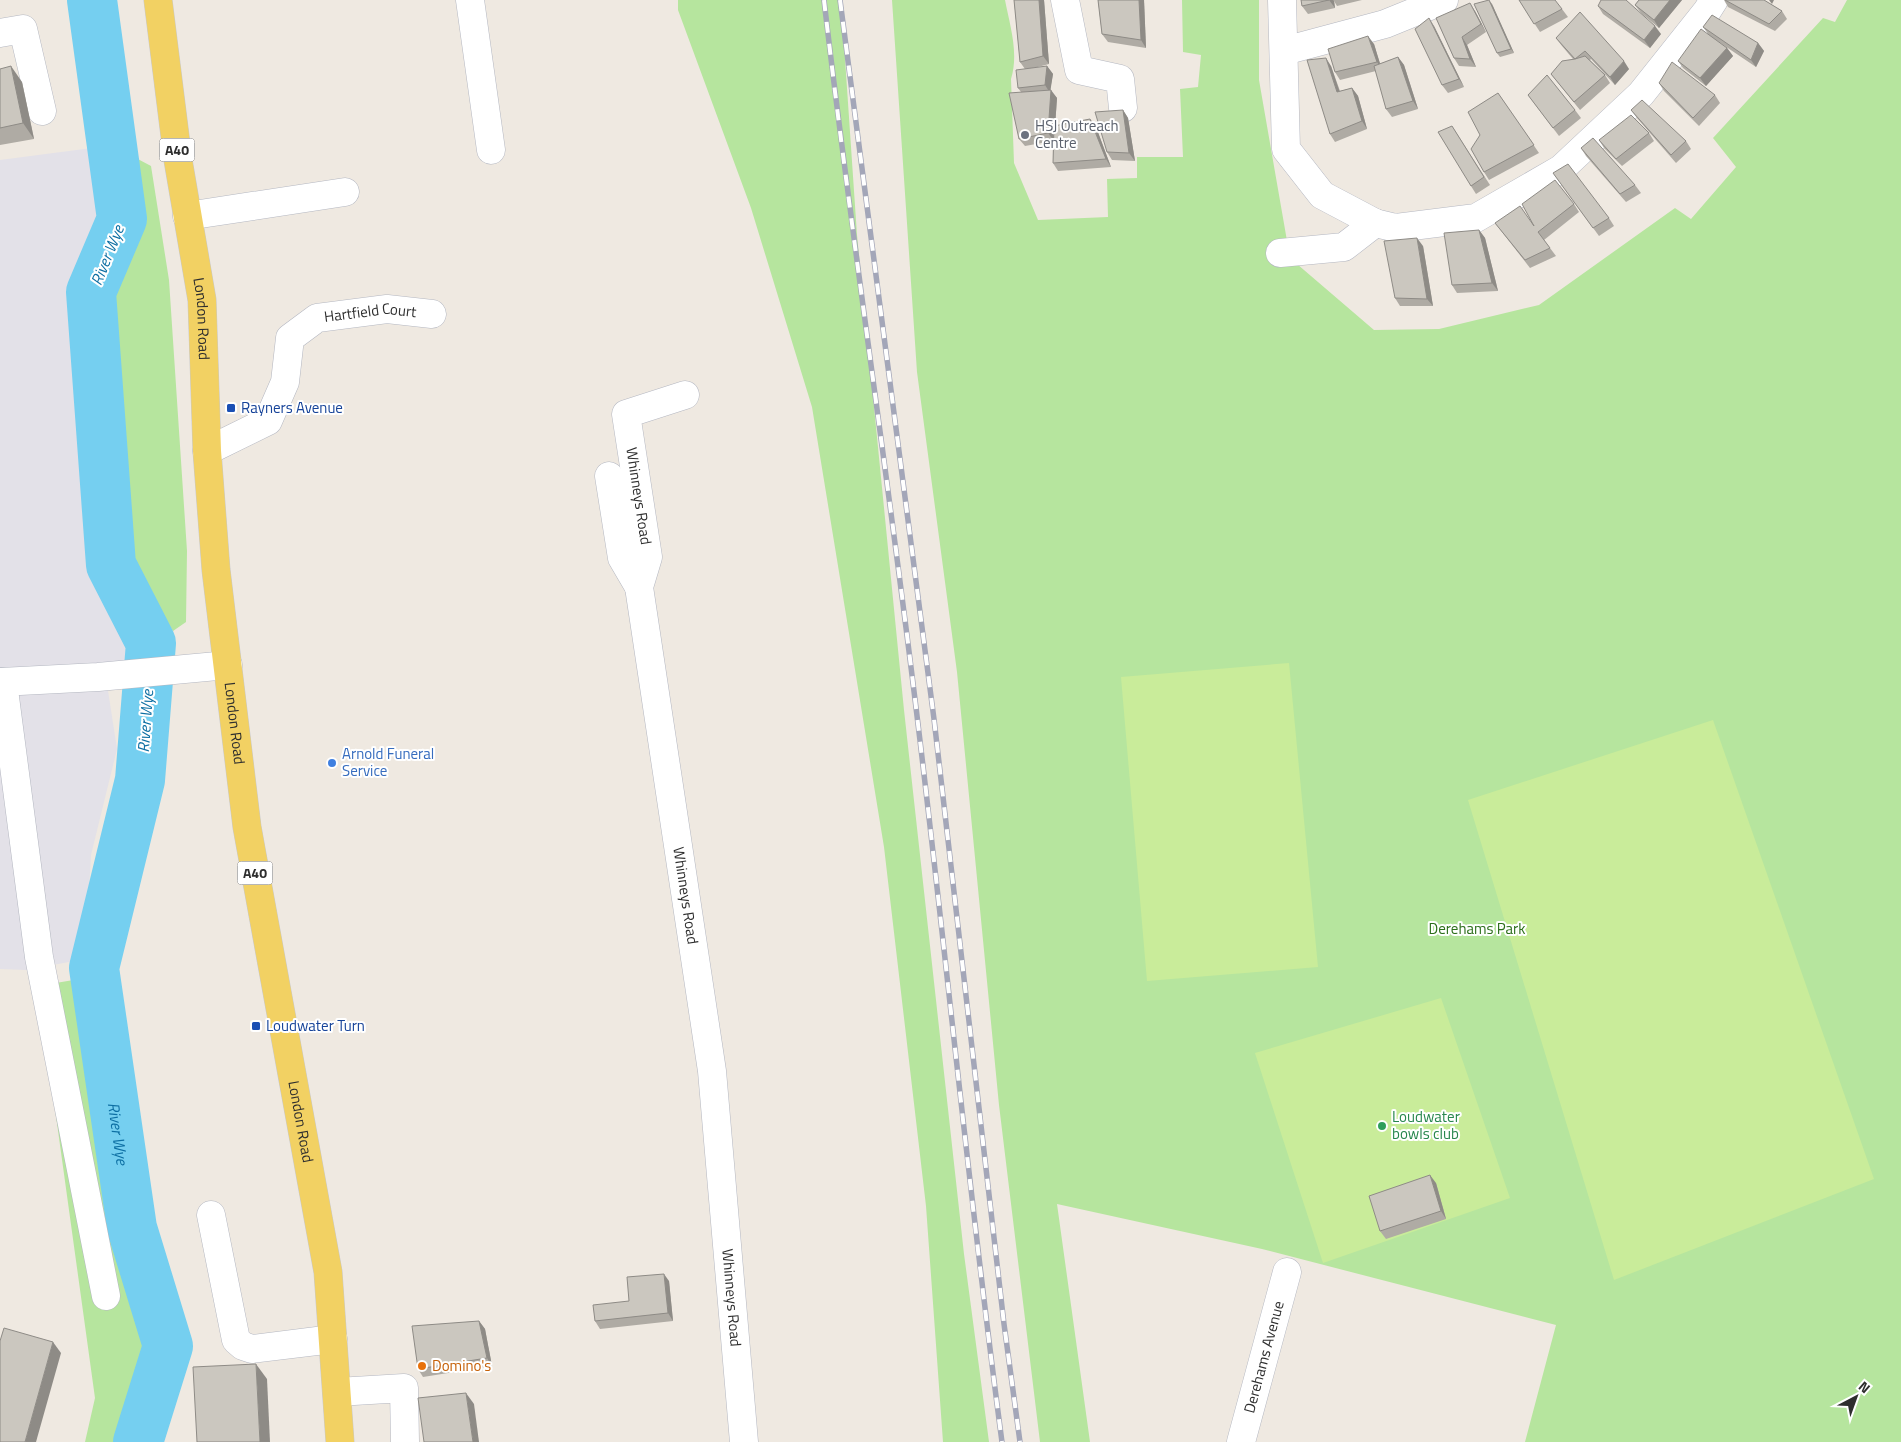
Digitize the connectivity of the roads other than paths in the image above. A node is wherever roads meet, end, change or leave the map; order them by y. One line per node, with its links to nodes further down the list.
1 (158, 0): 13 (main road, London Road / A40)
2 (470, 0): 11 (street)
3 (1065, 0): 9 (street)
4 (1282, 0): 8 (street)
5 (1444, 0): 8 (street)
6 (1714, 0): 14 (street)
7 (0, 33): 10 (street)
8 (1284, 51): 14 (street)
9 (1123, 108)
10 (42, 111)
11 (491, 150)
12 (345, 192): 13 (street)
13 (187, 216): 18 (main road, London Road / A40)
14 (1375, 223): 15 (street)
15 (1280, 254)
16 (432, 314): 18 (street, Hartfield Court)
17 (685, 395): 20 (street, Whinneys Road)
18 (207, 451): 21 (main road, London Road / A40)
19 (609, 476): 20 (street)
20 (639, 587): 30 (street, Whinneys Road)
21 (228, 665): 22 (street); 26 (main road, London Road / A40)
22 (2, 682): 25 (street)
23 (211, 1215): 26 (street)
24 (1287, 1272): 31 (street, Derehams Avenue)
25 (106, 1296)
26 (333, 1339): 27 (main road, London Road / A40)
27 (337, 1392): 28 (main road, London Road / A40); 29 (street)
28 (340, 1442)
29 (404, 1442)
30 (744, 1442)
31 (1241, 1442)

